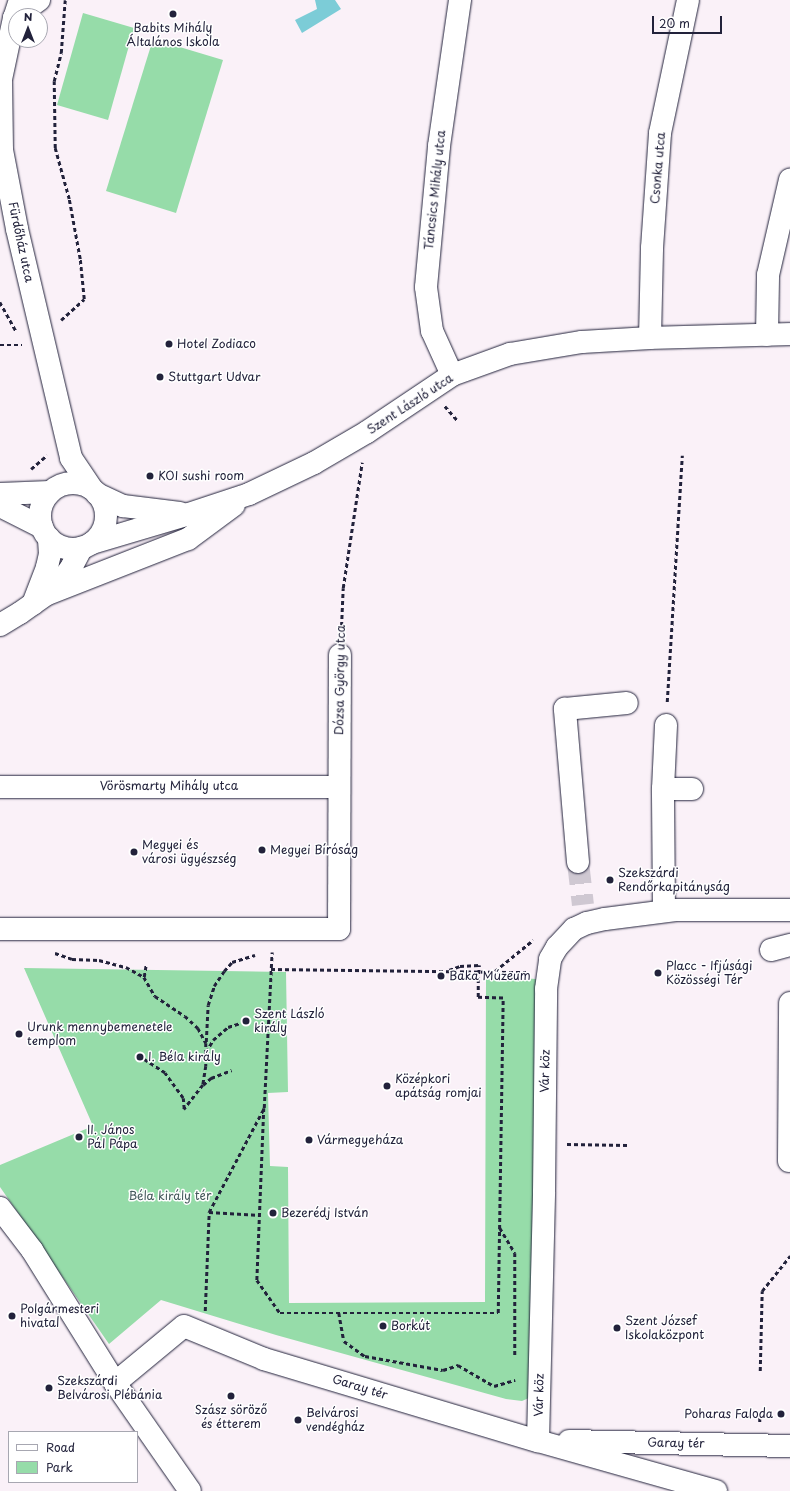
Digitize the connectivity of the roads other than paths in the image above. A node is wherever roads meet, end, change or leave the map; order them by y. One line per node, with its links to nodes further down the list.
1 (39, 0): 4 (street)
2 (460, 0): 10 (street, Táncsics Mihály utca)
3 (688, 0): 9 (street, Csonka utca)
4 (19, 8)
5 (8, 48): 11 (street, Fürdőház utca)
6 (790, 180): 8 (street)
7 (790, 334): 8 (street, Szent László utca)
8 (767, 335): 9 (street, Szent László utca)
9 (650, 338): 10 (street, Szent László utca)
10 (452, 375): 15 (street, Szent László utca)
11 (71, 458): 12 (street); 13 (street, Fürdőház utca)
12 (55, 489): 13 (street); 14 (street); 18 (street)
13 (94, 491): 17 (street, Szent László utca); 19 (street)
14 (0, 494)
15 (249, 494): 17 (street, Szent László utca); 20 (street)
16 (0, 506): 18 (street)
17 (189, 514): 19 (street, Szent László utca)
18 (45, 533): 19 (street); 20 (street)
19 (87, 545): 20 (street)
20 (39, 599): 21 (street)
21 (0, 625)
22 (340, 655): 26 (street, Dózsa György utca)
23 (627, 703): 29 (street)
24 (666, 725): 27 (street)
25 (0, 787): 26 (street, Vörösmarty Mihály utca)
26 (339, 787): 32 (street, Dózsa György utca)
27 (663, 789): 28 (street); 30 (street)
28 (692, 789)
29 (578, 862)
30 (664, 910): 31 (street, Vár köz); 37 (street, Vár köz)
31 (790, 910)
32 (0, 929)
33 (790, 1002): 34 (street)
34 (789, 1161)
35 (0, 1208): 36 (street)
36 (116, 1382): 37 (street, Garay tér); 39 (street)
37 (538, 1441): 38 (street, Garay tér); 40 (street, Garay tér)
38 (790, 1446)
39 (190, 1491)
40 (716, 1491)

